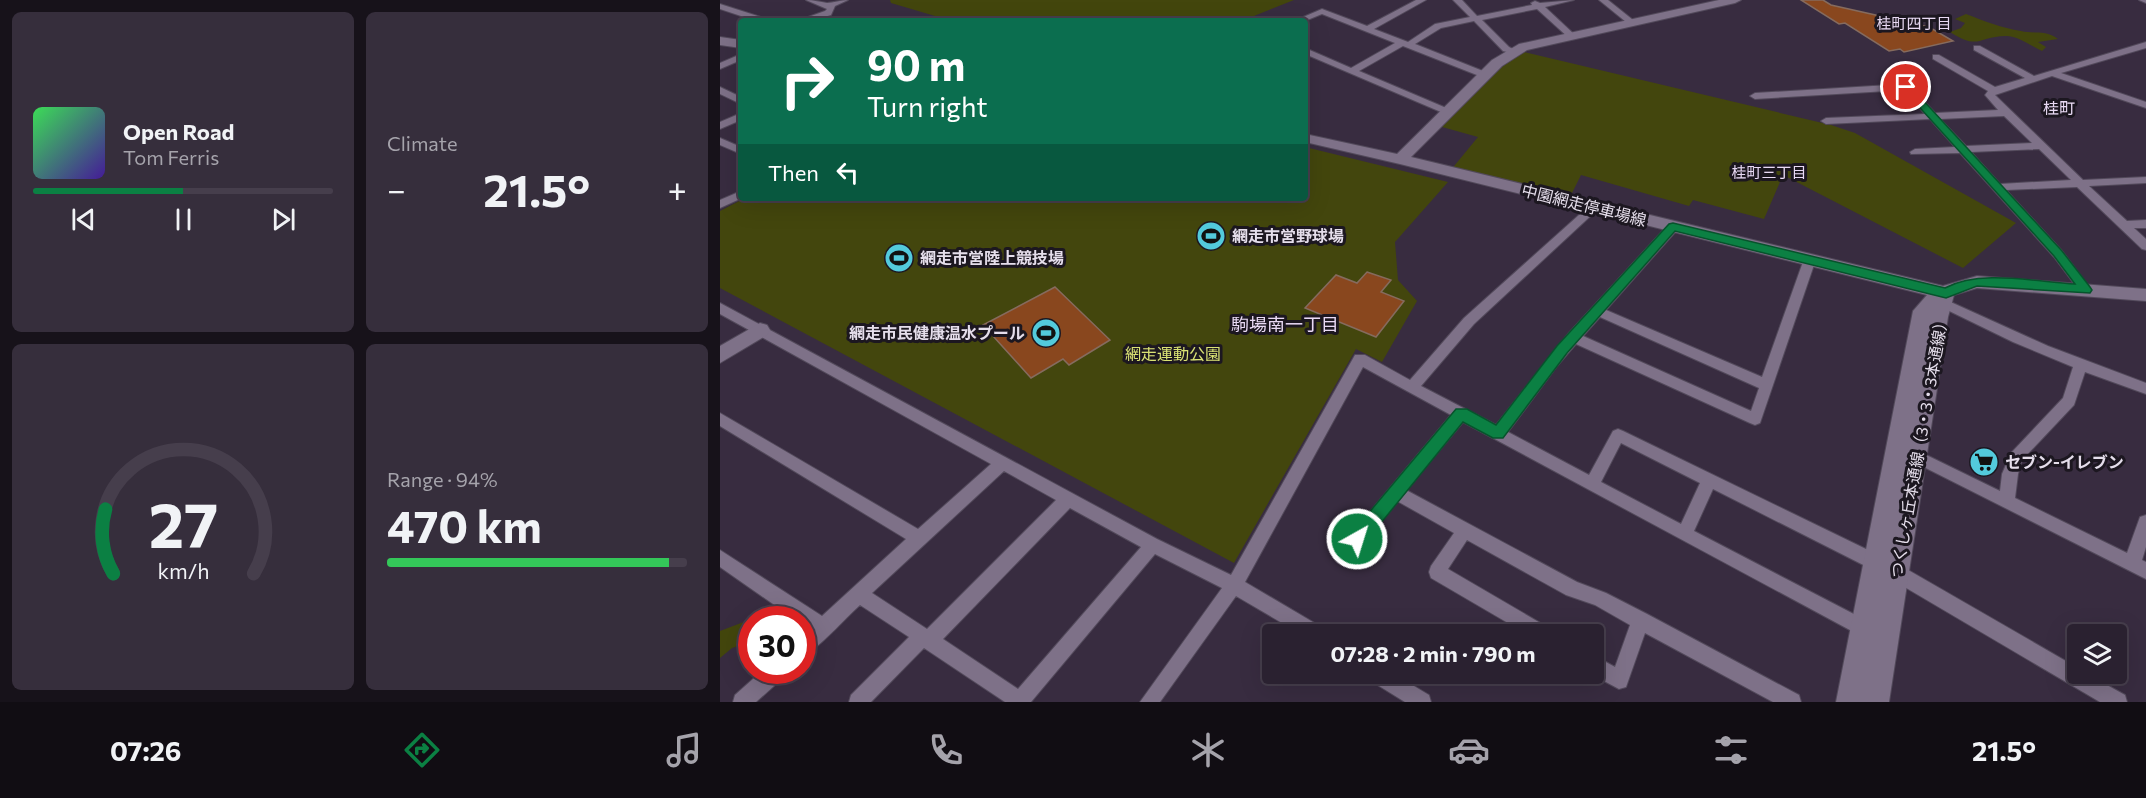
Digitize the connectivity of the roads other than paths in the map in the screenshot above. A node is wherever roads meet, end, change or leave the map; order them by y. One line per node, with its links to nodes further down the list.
1 (810, 0): 10 (street)
2 (844, 0): 10 (street)
3 (1422, 0): 16 (street)
4 (1457, 0): 14 (street)
5 (1570, 0): 8 (street)
6 (1603, 0): 15 (street)
7 (1735, 0): 15 (street)
8 (1534, 3): 14 (street); 17 (street)
9 (720, 6): 11 (street)
10 (829, 6): 12 (street)
11 (755, 18)
12 (811, 18)
13 (1305, 18): 16 (street)
14 (1476, 19): 19 (street); 25 (street)
15 (1634, 24): 17 (street)
16 (1367, 30): 19 (street)
17 (1572, 36): 25 (street)
18 (720, 41): 22 (street)
19 (1405, 44): 28 (street); 30 (street)
20 (2146, 45): 29 (street)
21 (1977, 48): 31 (street)
22 (738, 50)
23 (738, 52): 27 (street)
24 (1308, 52): 28 (street)
25 (1512, 52): 30 (street)
26 (1936, 57): 33 (street)
27 (720, 66)
28 (1352, 71): 37 (street)
29 (2052, 73): 31 (street); 36 (street)
30 (1485, 75): 37 (street)
31 (2033, 79): 33 (street)
32 (720, 90): 35 (street)
33 (1995, 90): 38 (street)
34 (1755, 96): 39 (street)
35 (738, 99)
36 (2146, 105)
37 (1448, 112): 49 (street)
38 (2007, 113): 39 (street); 45 (street)
39 (1932, 116): 41 (street); 47 (street)
40 (738, 117): 42 (street)
41 (1826, 121)
42 (720, 126)
43 (1308, 139): 49 (street, 中園網走停車場線)
44 (720, 141): 46 (street)
45 (2042, 146): 47 (street); 51 (street)
46 (738, 150)
47 (1962, 150): 48 (street); 52 (street)
48 (1915, 152)
49 (1400, 159): 55 (street, 中園網走停車場線)
50 (2146, 180): 51 (street)
51 (2080, 183): 52 (street); 57 (street)
52 (1997, 187): 61 (street)
53 (738, 196): 54 (street)
54 (720, 206)
55 (1593, 207): 58 (street, 中園網走停車場線); 71 (street)
56 (2146, 224): 57 (street)
57 (2124, 225): 59 (street)
58 (1673, 227): 60 (street, 中園網走停車場線); 65 (street)
59 (2146, 246)
60 (1810, 259): 63 (street, 中園網走停車場線); 70 (street)
61 (2085, 290): 62 (street); 63 (street)
62 (2146, 295)
63 (1945, 298): 69 (street); 76 (street, つくしヶ丘本通線（3・3・3本通線）)
64 (720, 308): 66 (street)
65 (1597, 311): 67 (street); 70 (street)
66 (759, 330): 68 (street); 77 (street)
67 (1573, 337): 70 (street); 75 (street)
68 (720, 356)
69 (2080, 365): 72 (street); 82 (street)
70 (1767, 385)
71 (1412, 387): 73 (street); 92 (street)
72 (2146, 388)
73 (1461, 414): 75 (street); 80 (street)
74 (720, 419): 86 (street)
75 (1498, 434): 79 (street)
76 (1907, 452): 82 (street); 90 (street, つくしヶ丘本通線（3・3・3本通線）)
77 (1003, 463): 81 (street); 86 (street)
78 (1708, 482): 79 (street); 85 (street); 90 (street)
79 (1593, 484): 85 (street)
80 (1395, 492): 84 (street); 88 (street)
81 (1068, 499): 87 (street); 100 (street)
82 (2007, 501): 91 (street)
83 (2146, 522): 91 (street)
84 (1465, 530): 94 (street); 96 (street)
85 (1684, 534): 97 (street)
86 (919, 538): 93 (street)
87 (1153, 545): 92 (street); 108 (street)
88 (1344, 555)
89 (720, 558): 98 (street)
90 (1887, 568): 97 (street, つくしヶ丘本通線（3・3・3本通線）); 101 (street, つくしヶ丘本通線（3・3・3本通線）); 113 (street)
91 (2139, 568)
92 (1234, 585): 95 (street); 109 (street)
93 (859, 594): 98 (street); 100 (street)
94 (1641, 620): 102 (street); 110 (street)
95 (1300, 624)
96 (1526, 624)
97 (1863, 627): 101 (street); 111 (street, つくしヶ丘本通線（3・3・3本通線）)
98 (824, 628): 99 (street)
99 (816, 635)
100 (926, 638): 107 (street); 108 (street)
101 (1885, 639): 112 (street, つくしヶ丘本通線（3・3・3本通線）)
102 (1604, 671)
103 (762, 684): 106 (street)
104 (1393, 684): 105 (street)
105 (1416, 700)
106 (742, 702)
107 (858, 702)
108 (1021, 702)
109 (1149, 702)
110 (1792, 702)
111 (1850, 702)
112 (1875, 702)
113 (2118, 702)

